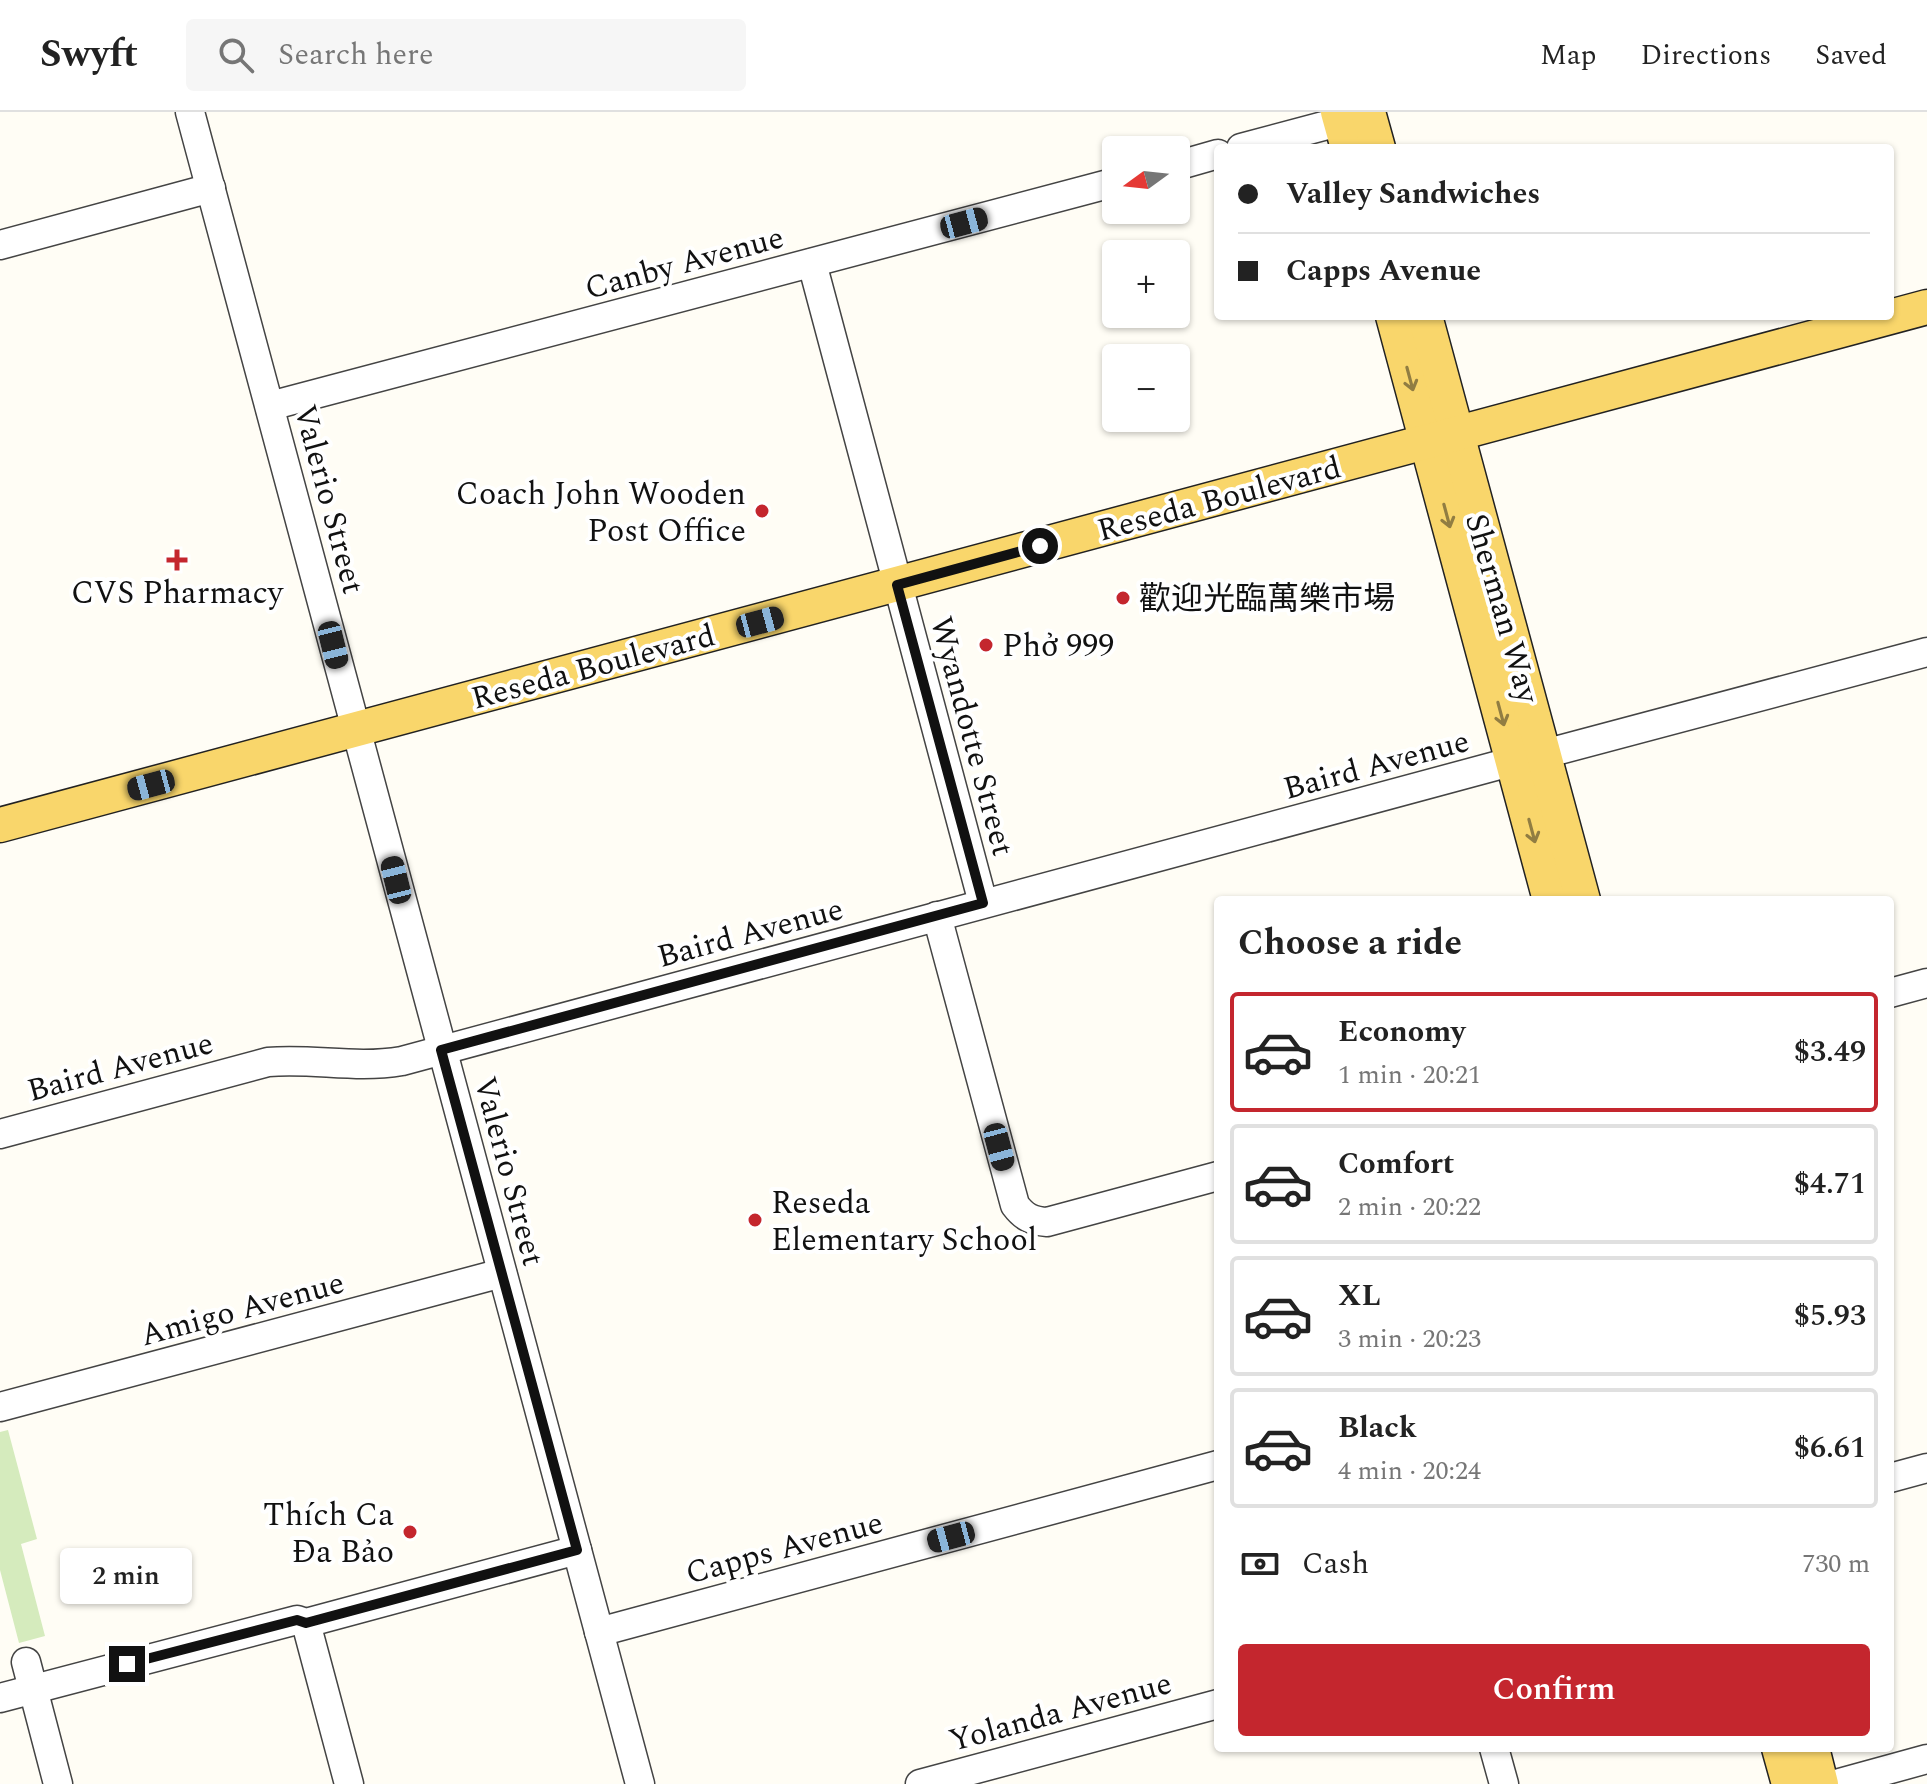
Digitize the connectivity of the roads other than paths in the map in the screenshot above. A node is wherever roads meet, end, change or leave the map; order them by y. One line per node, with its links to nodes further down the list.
1 (190, 112): 8 (street, Valerio Street)
2 (1357, 120): 3 (street); 4 (main road)
3 (1258, 144)
4 (1375, 144)
5 (1214, 155): 6 (street)
6 (1190, 162)
7 (1102, 186): 10 (street, Canby Avenue)
8 (211, 188): 9 (street); 16 (street, Valerio Street)
9 (0, 245)
10 (812, 263): 16 (street, Canby Avenue); 18 (street, Wyandotte Street)
11 (1927, 307): 12 (main road, Reseda Boulevard)
12 (1894, 316)
13 (1395, 320): 17 (main road, Sherman Way, one-way to 17)
14 (1426, 320): 17 (main road, Sherman Way)
15 (1878, 320): 17 (main road, Reseda Boulevard)
16 (270, 406): 20 (street, Valerio Street)
17 (1442, 437): 18 (main road, Reseda Boulevard); 21 (main road, Sherman Way)
18 (897, 585): 20 (main road, Reseda Boulevard); 25 (street, Wyandotte Street)
19 (1927, 652): 21 (street, Baird Avenue)
20 (356, 730): 22 (main road, Reseda Boulevard); 29 (street, Valerio Street)
21 (1529, 758): 23 (main road, Sherman Way, one-way to 23); 24 (main road, Sherman Way); 25 (street, Baird Avenue)
22 (0, 825)
23 (1549, 896)
24 (1581, 896)
25 (983, 903): 26 (street, Baird Avenue)
26 (937, 916): 29 (street, Baird Avenue); 31 (street)
27 (1927, 983): 28 (street)
28 (1894, 992)
29 (441, 1050): 30 (street, Baird Avenue); 32 (street, Valerio Street)
30 (0, 1134)
31 (1214, 1177)
32 (502, 1273): 33 (street, Amigo Avenue); 37 (street, Valerio Street)
33 (0, 1407)
34 (1214, 1466): 39 (street, Capps Avenue)
35 (1927, 1468): 36 (street)
36 (1894, 1477)
37 (577, 1550): 38 (street); 39 (street, Valerio Street)
38 (306, 1623): 40 (street); 48 (street)
39 (599, 1632): 49 (street, Valerio Street)
40 (29, 1676): 41 (street); 47 (street)
41 (0, 1698)
42 (1214, 1705): 50 (street, Yolanda Avenue)
43 (1495, 1752): 51 (street)
44 (1780, 1752): 52 (main road)
45 (1813, 1752): 53 (main road)
46 (1927, 1759): 54 (street)
47 (58, 1784)
48 (349, 1784)
49 (640, 1784)
50 (920, 1784)
51 (1504, 1784)
52 (1789, 1784)
53 (1821, 1784)
54 (1836, 1784)

